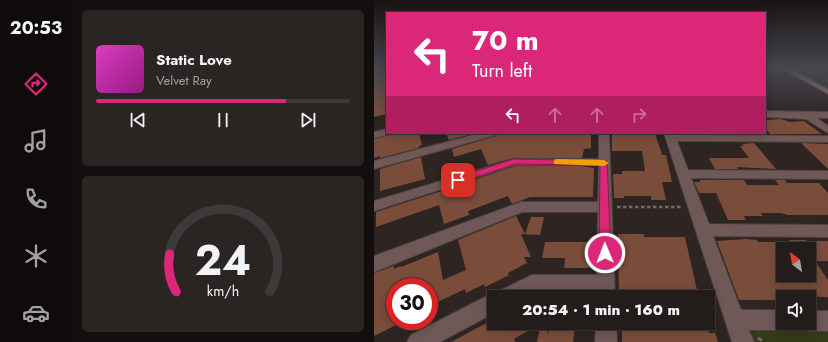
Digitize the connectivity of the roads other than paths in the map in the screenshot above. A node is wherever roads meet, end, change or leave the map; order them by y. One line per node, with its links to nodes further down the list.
1 (813, 84): 2 (main road)
2 (828, 92)
3 (766, 114): 5 (street)
4 (828, 115): 5 (street)
5 (808, 116): 6 (street)
6 (828, 130)
7 (386, 132): 10 (street)
8 (488, 134): 14 (street)
9 (604, 134): 13 (street)
10 (374, 135)
11 (670, 136): 12 (street); 15 (street)
12 (828, 139)
13 (604, 162): 17 (street); 18 (street)
14 (374, 165)
15 (684, 174): 16 (street); 19 (street)
16 (828, 175)
17 (374, 206)
18 (604, 207): 21 (street); 23 (street)
19 (704, 230): 20 (street); 25 (street)
20 (828, 231)
21 (374, 264)
22 (519, 290): 23 (street)
23 (606, 290)
24 (487, 307): 30 (street)
25 (736, 320): 26 (street); 32 (street)
26 (776, 320)
27 (816, 320): 28 (street)
28 (828, 321)
29 (606, 330): 31 (street)
30 (418, 342)
31 (606, 342)
32 (743, 342)

